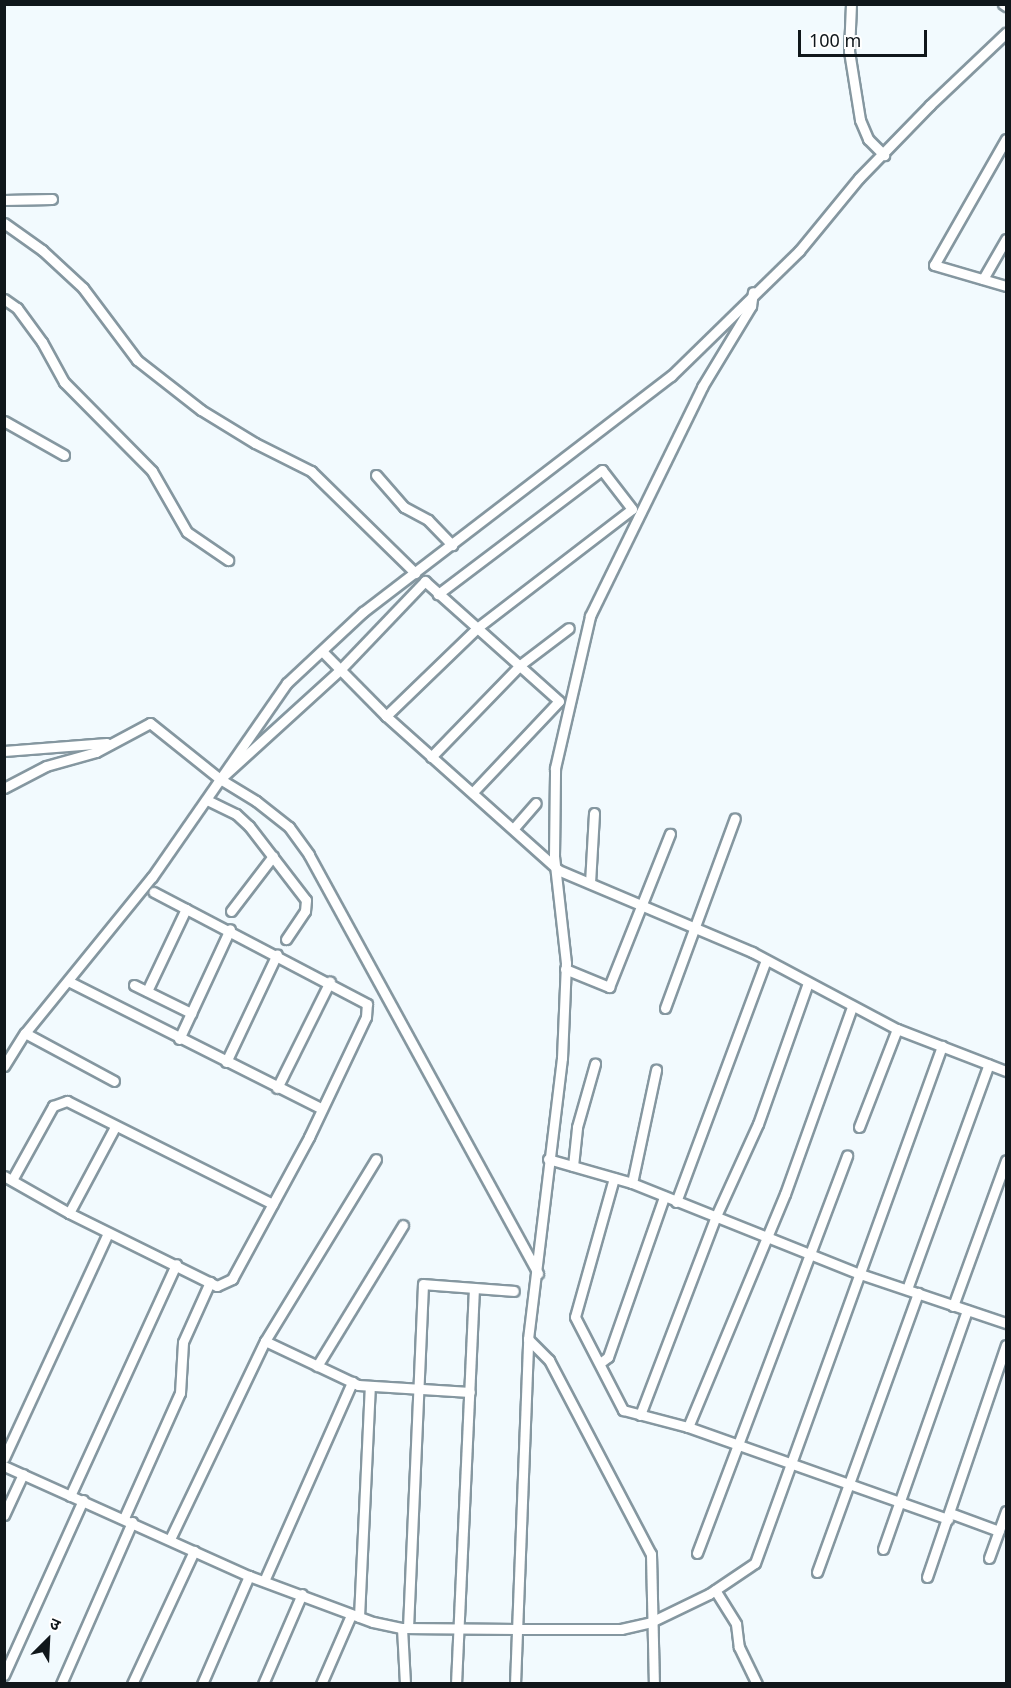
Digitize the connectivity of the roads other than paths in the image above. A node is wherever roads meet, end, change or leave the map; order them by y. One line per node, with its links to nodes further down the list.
1 (851, 4): 4 (street)
2 (1006, 35): 4 (street)
3 (1006, 139): 9 (street)
4 (884, 155): 11 (street)
5 (52, 199): 6 (street)
6 (4, 200)
7 (4, 223): 18 (street)
8 (1006, 239): 9 (street)
9 (983, 279): 10 (street)
10 (1006, 286)
11 (753, 292): 16 (street); 39 (street)
12 (4, 299): 17 (street)
13 (4, 421): 14 (street)
14 (64, 455)
15 (376, 475): 16 (street)
16 (452, 545): 18 (street)
17 (228, 560)
18 (415, 573): 22 (street)
19 (438, 594): 20 (street); 20 (street); 24 (street)
20 (477, 628): 23 (street); 25 (street)
21 (569, 628): 23 (street)
22 (322, 651): 24 (street); 29 (street)
23 (520, 665): 28 (street); 31 (street)
24 (341, 669): 25 (street); 29 (street)
25 (386, 716): 28 (street)
26 (107, 743): 27 (street); 29 (street); 30 (street)
27 (4, 751)
28 (430, 757): 31 (street)
29 (218, 782): 32 (street); 93 (street)
30 (4, 788)
31 (473, 792): 36 (street)
32 (208, 797): 38 (street); 51 (street)
33 (536, 803): 36 (street)
34 (594, 813): 40 (street)
35 (735, 818): 45 (street)
36 (514, 828): 39 (street)
37 (670, 834): 42 (street)
38 (273, 856): 44 (street); 47 (street)
39 (558, 870): 40 (street); 50 (street)
40 (590, 883): 42 (street)
41 (154, 892): 43 (street)
42 (643, 906): 45 (street); 50 (street)
43 (186, 909): 46 (street); 55 (street)
44 (231, 911)
45 (694, 928): 49 (street); 57 (street)
46 (230, 929): 48 (street); 58 (street)
47 (286, 939)
48 (277, 954): 52 (street); 63 (street)
49 (766, 960): 53 (street); 83 (street)
50 (565, 969): 76 (street)
51 (68, 981): 60 (street); 61 (street)
52 (330, 981): 70 (street); 71 (street)
53 (808, 983): 56 (street); 86 (street)
54 (134, 985): 55 (street)
55 (147, 991): 58 (street)
56 (852, 1007): 59 (street); 89 (street)
57 (664, 1008)
58 (191, 1012): 61 (street)
59 (897, 1029): 62 (street); 73 (street)
60 (25, 1033): 66 (street); 69 (street)
61 (178, 1039): 63 (street)
62 (942, 1046): 65 (street); 92 (street)
63 (226, 1062): 70 (street)
64 (595, 1064): 78 (street)
65 (989, 1064): 68 (street); 96 (street)
66 (4, 1066)
67 (656, 1070): 81 (street)
68 (1006, 1071)
69 (114, 1081)
70 (277, 1088): 71 (street)
71 (322, 1109): 84 (street)
72 (114, 1127): 79 (street); 84 (street); 85 (street)
73 (860, 1127)
74 (848, 1155): 90 (street)
75 (376, 1159): 103 (street)
76 (548, 1159): 78 (street); 93 (street)
77 (1006, 1160): 99 (street)
78 (573, 1166): 80 (street)
79 (8, 1178): 85 (street)
80 (614, 1178): 81 (street); 105 (street)
81 (632, 1183): 82 (street)
82 (664, 1197): 83 (street); 105 (street)
83 (676, 1202): 86 (street)
84 (273, 1204): 94 (street)
85 (69, 1213): 88 (street)
86 (716, 1216): 89 (street); 111 (street)
87 (403, 1225): 106 (street)
88 (108, 1233): 91 (street); 114 (street)
89 (765, 1237): 90 (street); 112 (street)
90 (809, 1254): 92 (street); 113 (street)
91 (176, 1264): 94 (street); 119 (street)
92 (860, 1274): 96 (street); 115 (street)
93 (538, 1278): 102 (street)
94 (210, 1282): 125 (street)
95 (474, 1288): 97 (street); 109 (street); 110 (street)
96 (907, 1289): 98 (street)
97 (514, 1291)
98 (918, 1293): 99 (street); 118 (street)
99 (953, 1306): 100 (street)
100 (967, 1310): 101 (street); 121 (street)
101 (1006, 1321)
102 (528, 1339): 139 (street); 142 (street)
103 (265, 1341): 106 (street); 127 (street)
104 (1006, 1346): 124 (street)
105 (600, 1364): 111 (street)
106 (317, 1366): 107 (street)
107 (352, 1382): 108 (street); 135 (street)
108 (370, 1386): 109 (street); 138 (street)
109 (419, 1389): 110 (street); 140 (street)
110 (470, 1392): 141 (street)
111 (640, 1415): 112 (street)
112 (688, 1427): 113 (street)
113 (736, 1443): 115 (street); 130 (street)
114 (4, 1458)
115 (791, 1462): 118 (street); 136 (street)
116 (4, 1466): 117 (street)
117 (23, 1474): 119 (street); 123 (street)
118 (849, 1484): 121 (street); 132 (street)
119 (70, 1496): 120 (street)
120 (84, 1500): 125 (street); 143 (street)
121 (900, 1502): 124 (street); 128 (street)
122 (1006, 1511): 126 (street)
123 (4, 1515)
124 (949, 1516): 126 (street); 134 (street)
125 (128, 1520): 127 (street); 144 (street)
126 (999, 1531): 131 (street)
127 (170, 1539): 129 (street)
128 (884, 1549)
129 (194, 1551): 133 (street); 145 (street)
130 (696, 1552)
131 (989, 1558)
132 (818, 1572)
133 (249, 1576): 135 (street); 146 (street)
134 (927, 1577)
135 (264, 1581): 137 (street)
136 (712, 1592): 139 (street); 153 (street)
137 (302, 1594): 138 (street); 147 (street)
138 (355, 1616): 140 (street); 148 (street)
139 (651, 1622): 142 (street); 152 (street)
140 (405, 1628): 141 (street); 149 (street)
141 (459, 1628): 142 (street); 150 (street)
142 (517, 1629): 151 (street)
143 (4, 1675)
144 (61, 1683)
145 (132, 1683)
146 (202, 1683)
147 (263, 1683)
148 (321, 1683)
149 (405, 1683)
150 (456, 1683)
151 (515, 1683)
152 (654, 1683)
153 (757, 1683)

